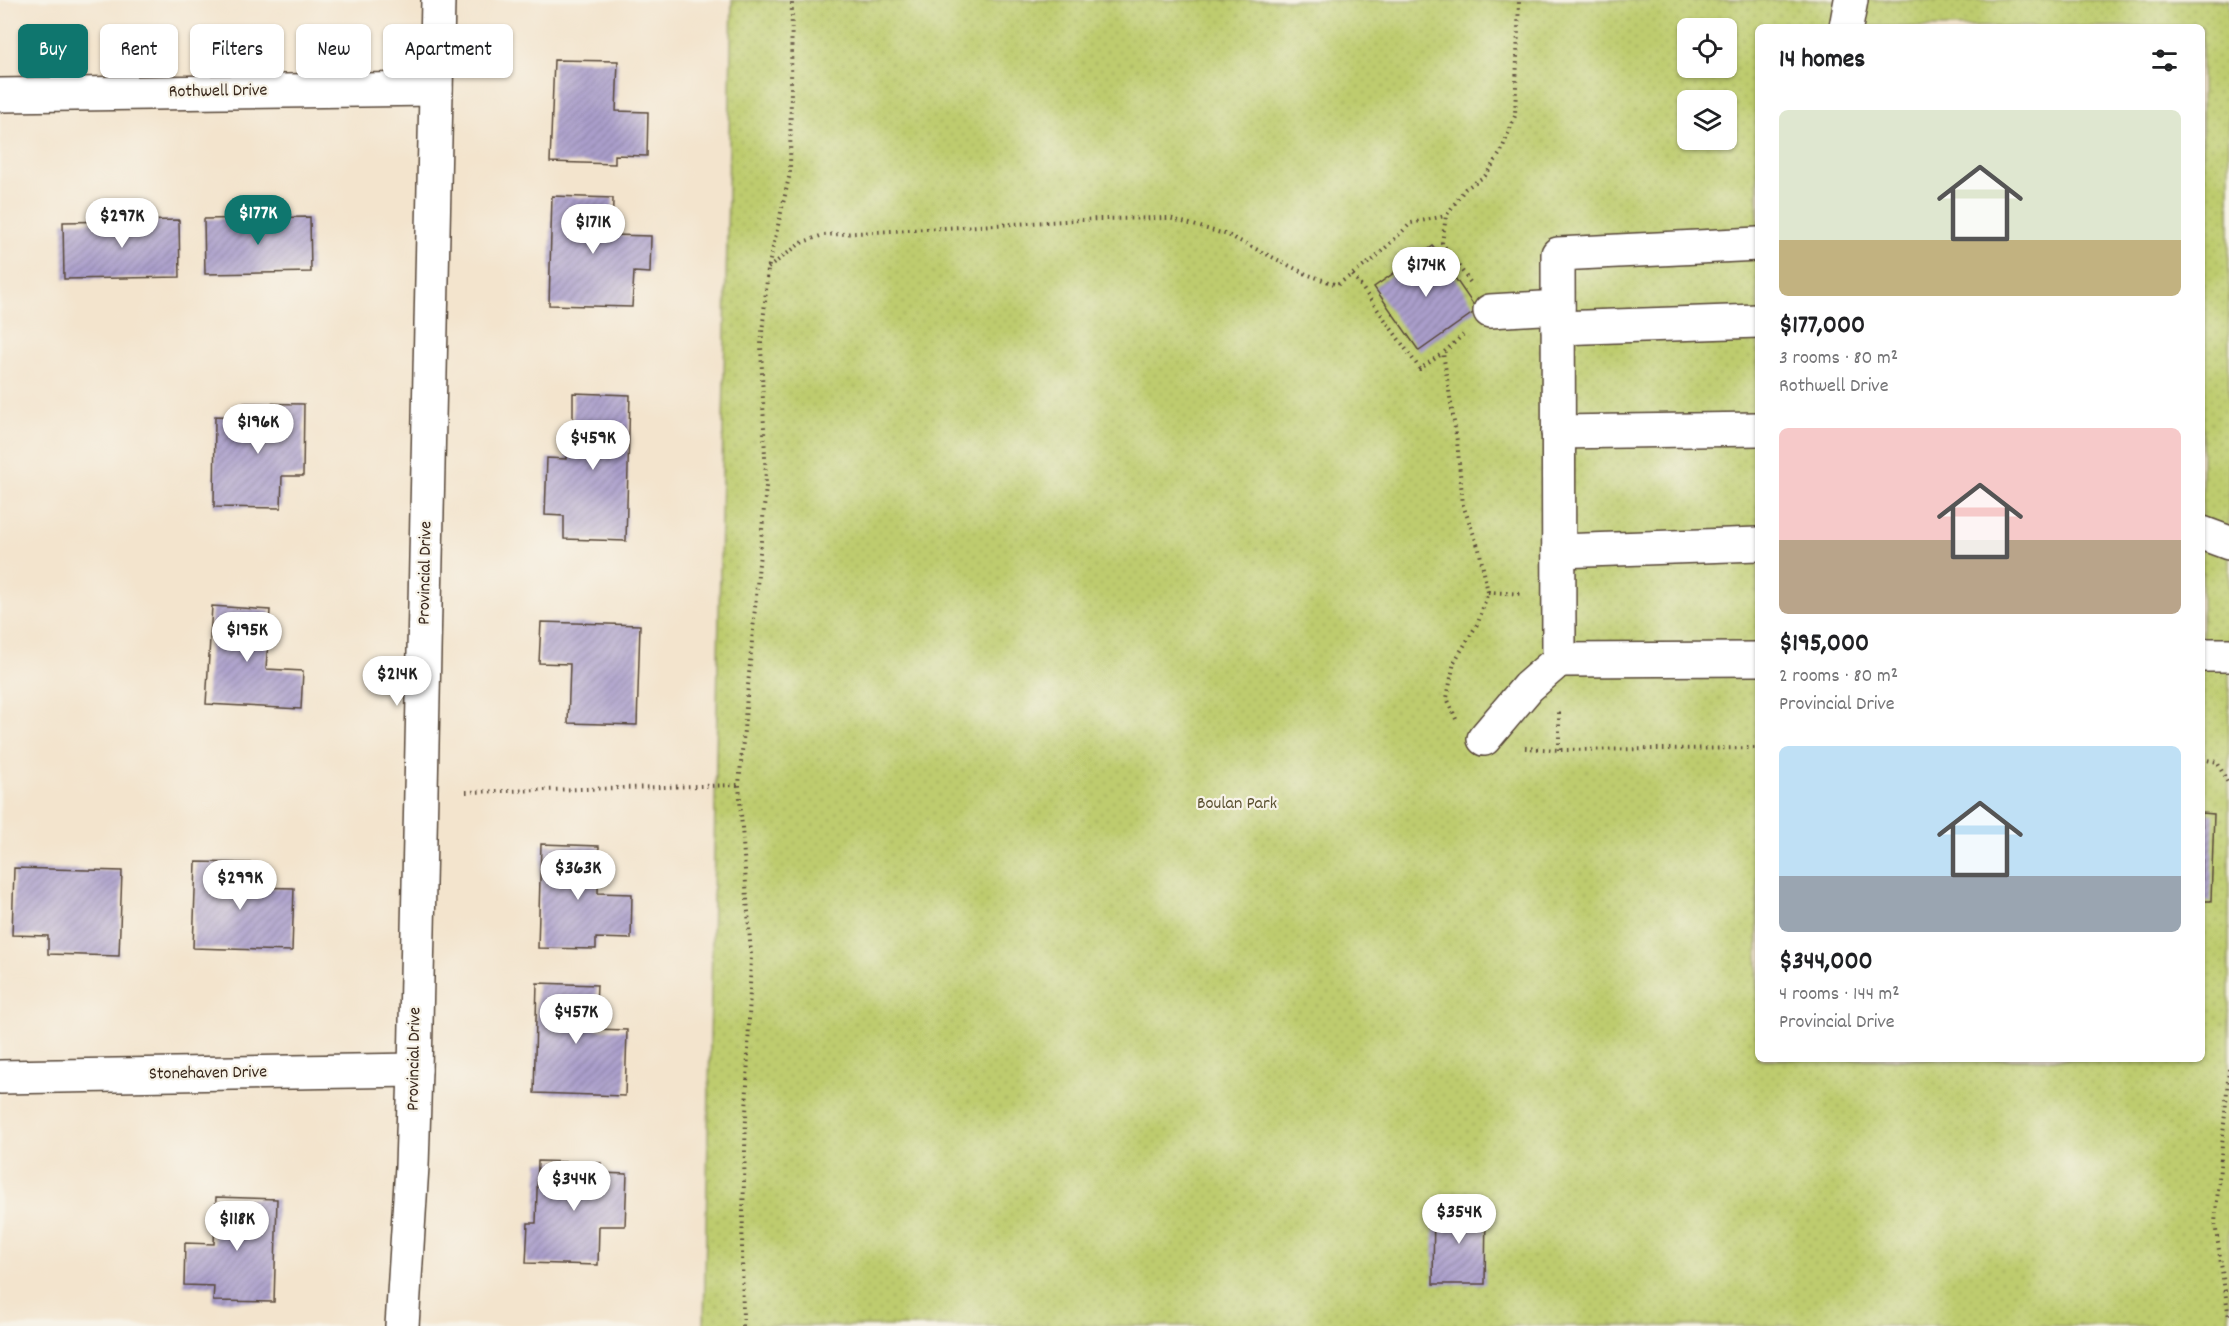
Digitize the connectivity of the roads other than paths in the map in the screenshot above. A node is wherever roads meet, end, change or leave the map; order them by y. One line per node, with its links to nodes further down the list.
1 (438, 0): 4 (street, Provincial Drive)
2 (1851, 0): 3 (street)
3 (1847, 24)
4 (436, 89): 5 (street, Rothwell Drive); 21 (street, Provincial Drive)
5 (0, 95)
6 (1755, 244): 8 (street)
7 (1490, 311): 8 (street)
8 (1558, 317): 9 (street); 11 (street)
9 (1755, 321)
10 (1755, 429): 11 (street)
11 (1558, 432): 15 (street)
12 (2205, 534): 13 (street)
13 (2229, 543)
14 (1755, 544): 15 (street)
15 (1559, 551): 19 (street)
16 (2205, 655): 17 (street)
17 (2229, 655)
18 (1755, 659): 19 (street)
19 (1560, 660): 20 (street)
20 (1484, 739)
21 (415, 1070): 22 (street, Stonehaven Drive); 23 (street, Provincial Drive)
22 (0, 1077)
23 (402, 1326)

